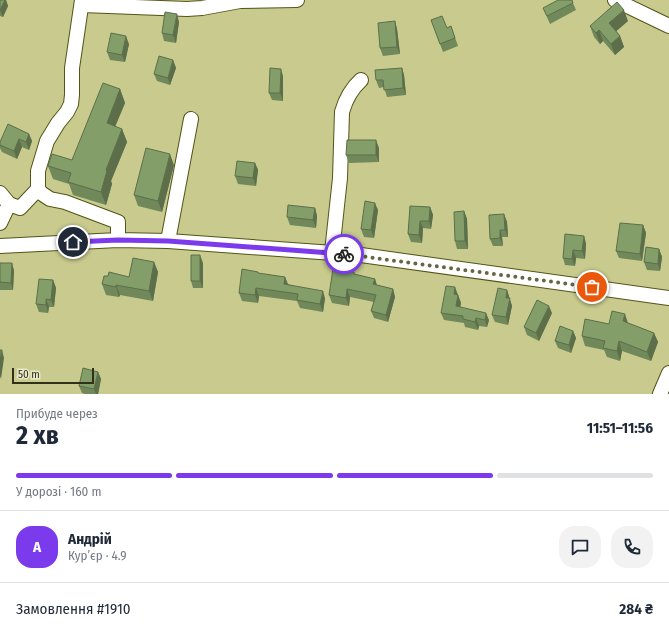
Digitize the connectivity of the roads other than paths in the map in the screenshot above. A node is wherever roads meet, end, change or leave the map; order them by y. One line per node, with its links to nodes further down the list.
1 (297, 0): 3 (street)
2 (615, 0): 4 (street)
3 (82, 2): 7 (street)
4 (669, 26)
5 (361, 80): 13 (street)
6 (191, 120): 11 (street)
7 (38, 189): 8 (street); 10 (street)
8 (5, 198): 9 (street)
9 (0, 223)
10 (118, 240): 11 (street); 12 (street)
11 (168, 241): 13 (street)
12 (0, 246)
13 (332, 252): 14 (street)
14 (669, 298)
15 (669, 373): 16 (street)
16 (660, 394)

